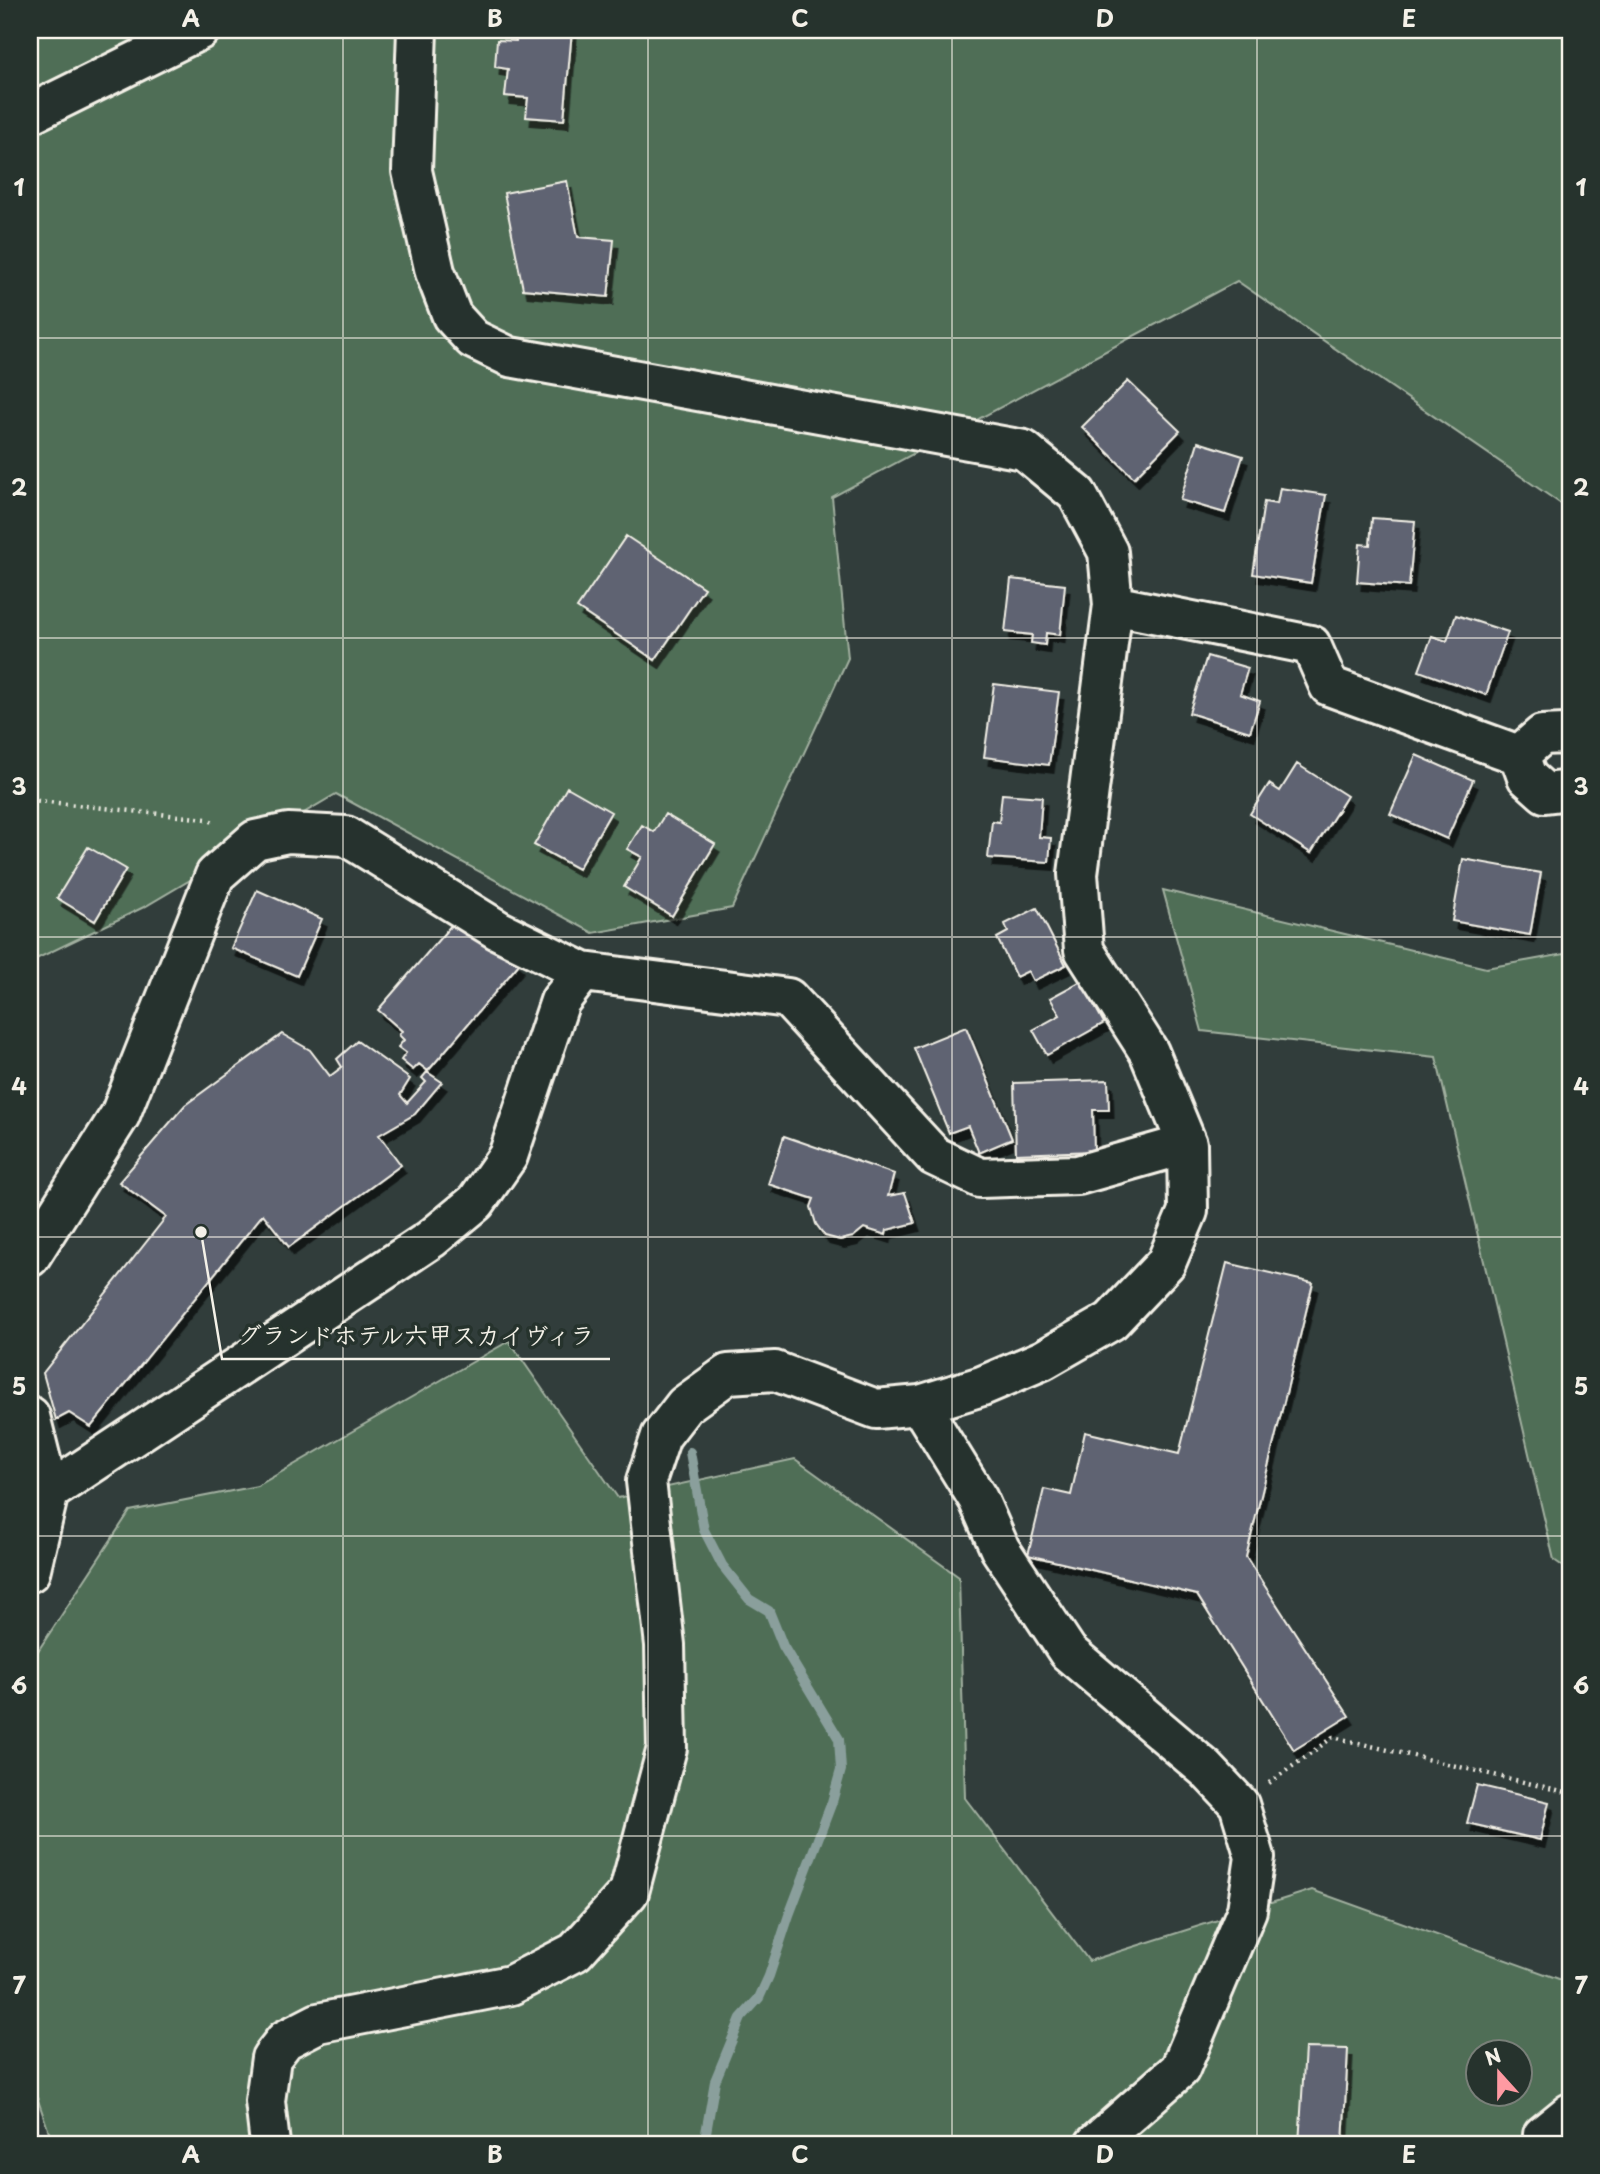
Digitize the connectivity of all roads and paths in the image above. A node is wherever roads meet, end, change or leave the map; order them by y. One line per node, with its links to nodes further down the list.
1 (200, 30): 3 (street)
2 (417, 30): 4 (street)
3 (30, 114)
4 (1112, 605): 6 (street); 11 (street)
5 (1570, 738): 6 (street)
6 (1519, 755): 7 (street)
7 (1570, 790)
8 (30, 800): 9 (path)
9 (255, 840): 10 (street); 12 (street)
10 (583, 972): 11 (street); 15 (street)
11 (1187, 1144): 13 (street)
12 (30, 1257)
13 (920, 1405): 18 (street); 20 (street)
14 (30, 1416): 15 (street)
15 (49, 1492): 16 (street)
16 (30, 1573)
17 (1570, 1793): 18 (path)
18 (1240, 1804): 21 (street)
19 (1570, 2113): 22 (street)
20 (270, 2144)
21 (1095, 2144)
22 (1545, 2144)

